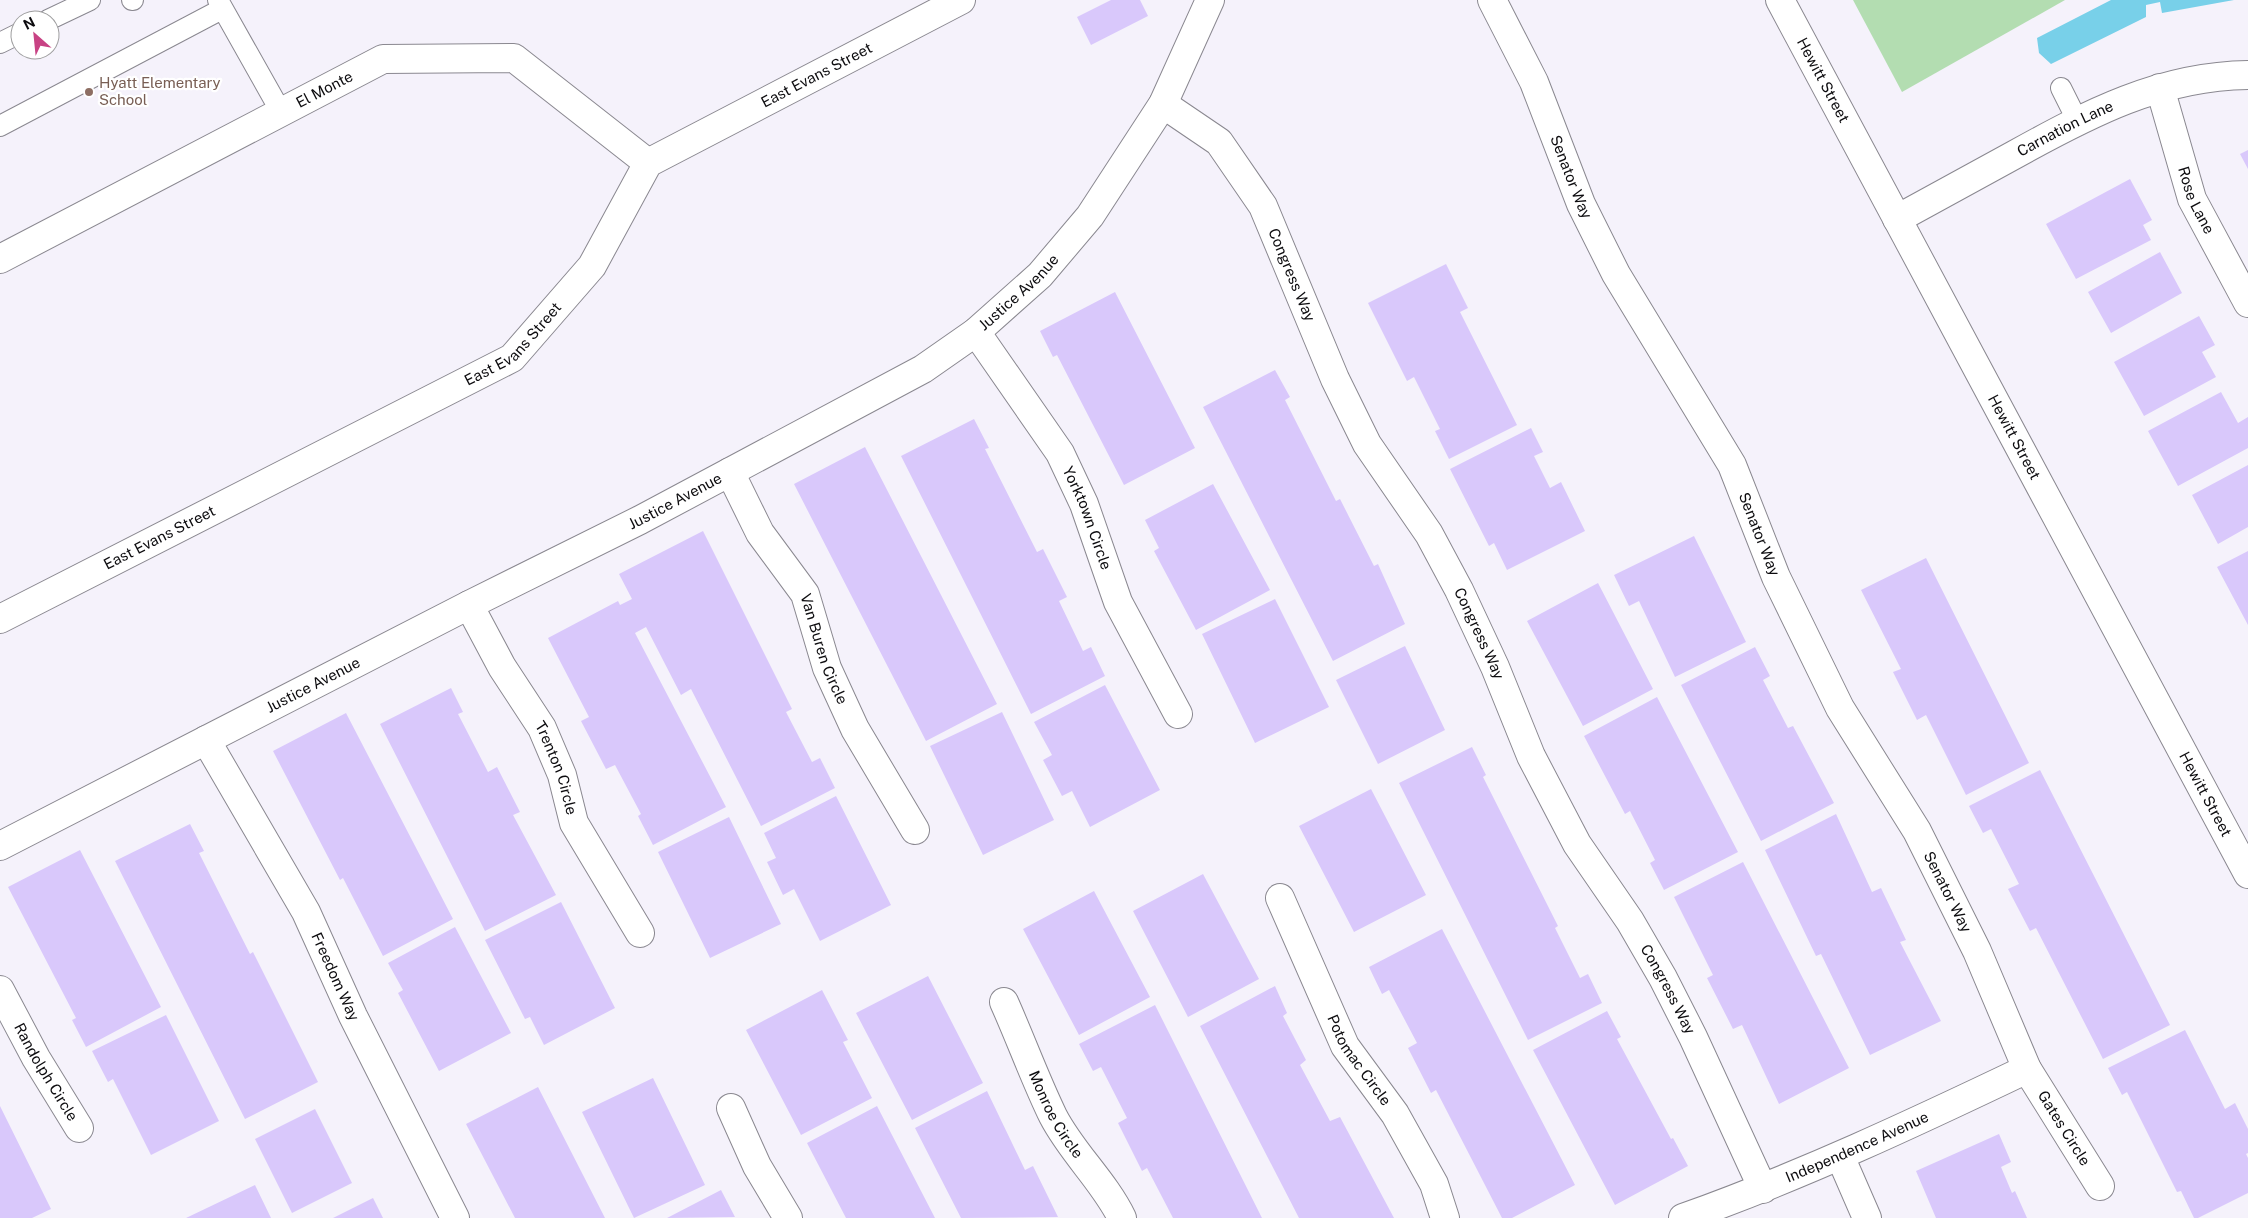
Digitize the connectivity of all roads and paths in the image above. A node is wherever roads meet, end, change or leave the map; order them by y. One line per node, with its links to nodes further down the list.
1 (90, 0): 7 (lane)
2 (962, 0): 15 (street, East Evans Street)
3 (1210, 0): 11 (street, Justice Avenue)
4 (1492, 0): 32 (street, Senator Way)
5 (1780, 0): 16 (street, Hewitt Street)
6 (220, 4): 12 (lane); 14 (lane)
7 (60, 14)
8 (2248, 75): 10 (street, Carnation Lane)
9 (2061, 88): 13 (lane)
10 (2160, 88): 13 (street, Carnation Lane); 18 (street, Rose Lane)
11 (1162, 104): 19 (street, Justice Avenue); 37 (street, Congress Way)
12 (281, 112): 15 (street, El Monte); 17 (street, El Monte)
13 (2077, 120): 16 (street, Carnation Lane)
14 (0, 126)
15 (648, 163): 22 (street, East Evans Street)
16 (1897, 220): 27 (street, Hewitt Street)
17 (0, 259)
18 (2248, 303)
19 (976, 332): 20 (street, Justice Avenue); 23 (street, Yorktown Circle)
20 (730, 472): 21 (street, Justice Avenue); 25 (street, Van Buren Circle)
21 (469, 604): 24 (street, Justice Avenue); 29 (street, Trenton Circle)
22 (0, 619)
23 (1178, 714)
24 (206, 740): 26 (street, Justice Avenue); 38 (street, Freedom Way)
25 (914, 830)
26 (0, 846)
27 (2248, 874)
28 (1280, 898): 41 (street, Potomac Circle)
29 (640, 933)
30 (0, 990): 34 (street, Randolph Circle)
31 (1004, 1002): 40 (street, Monroe Circle)
32 (2028, 1069): 35 (street, Independence Avenue); 36 (street, Gates Circle)
33 (731, 1108): 39 (street)
34 (79, 1128)
35 (1840, 1156): 37 (street, Independence Avenue); 43 (street)
36 (2100, 1186)
37 (1763, 1190): 42 (street, Independence Avenue)
38 (455, 1218)
39 (788, 1218)
40 (1122, 1218)
41 (1445, 1218)
42 (1683, 1218)
43 (1867, 1218)

